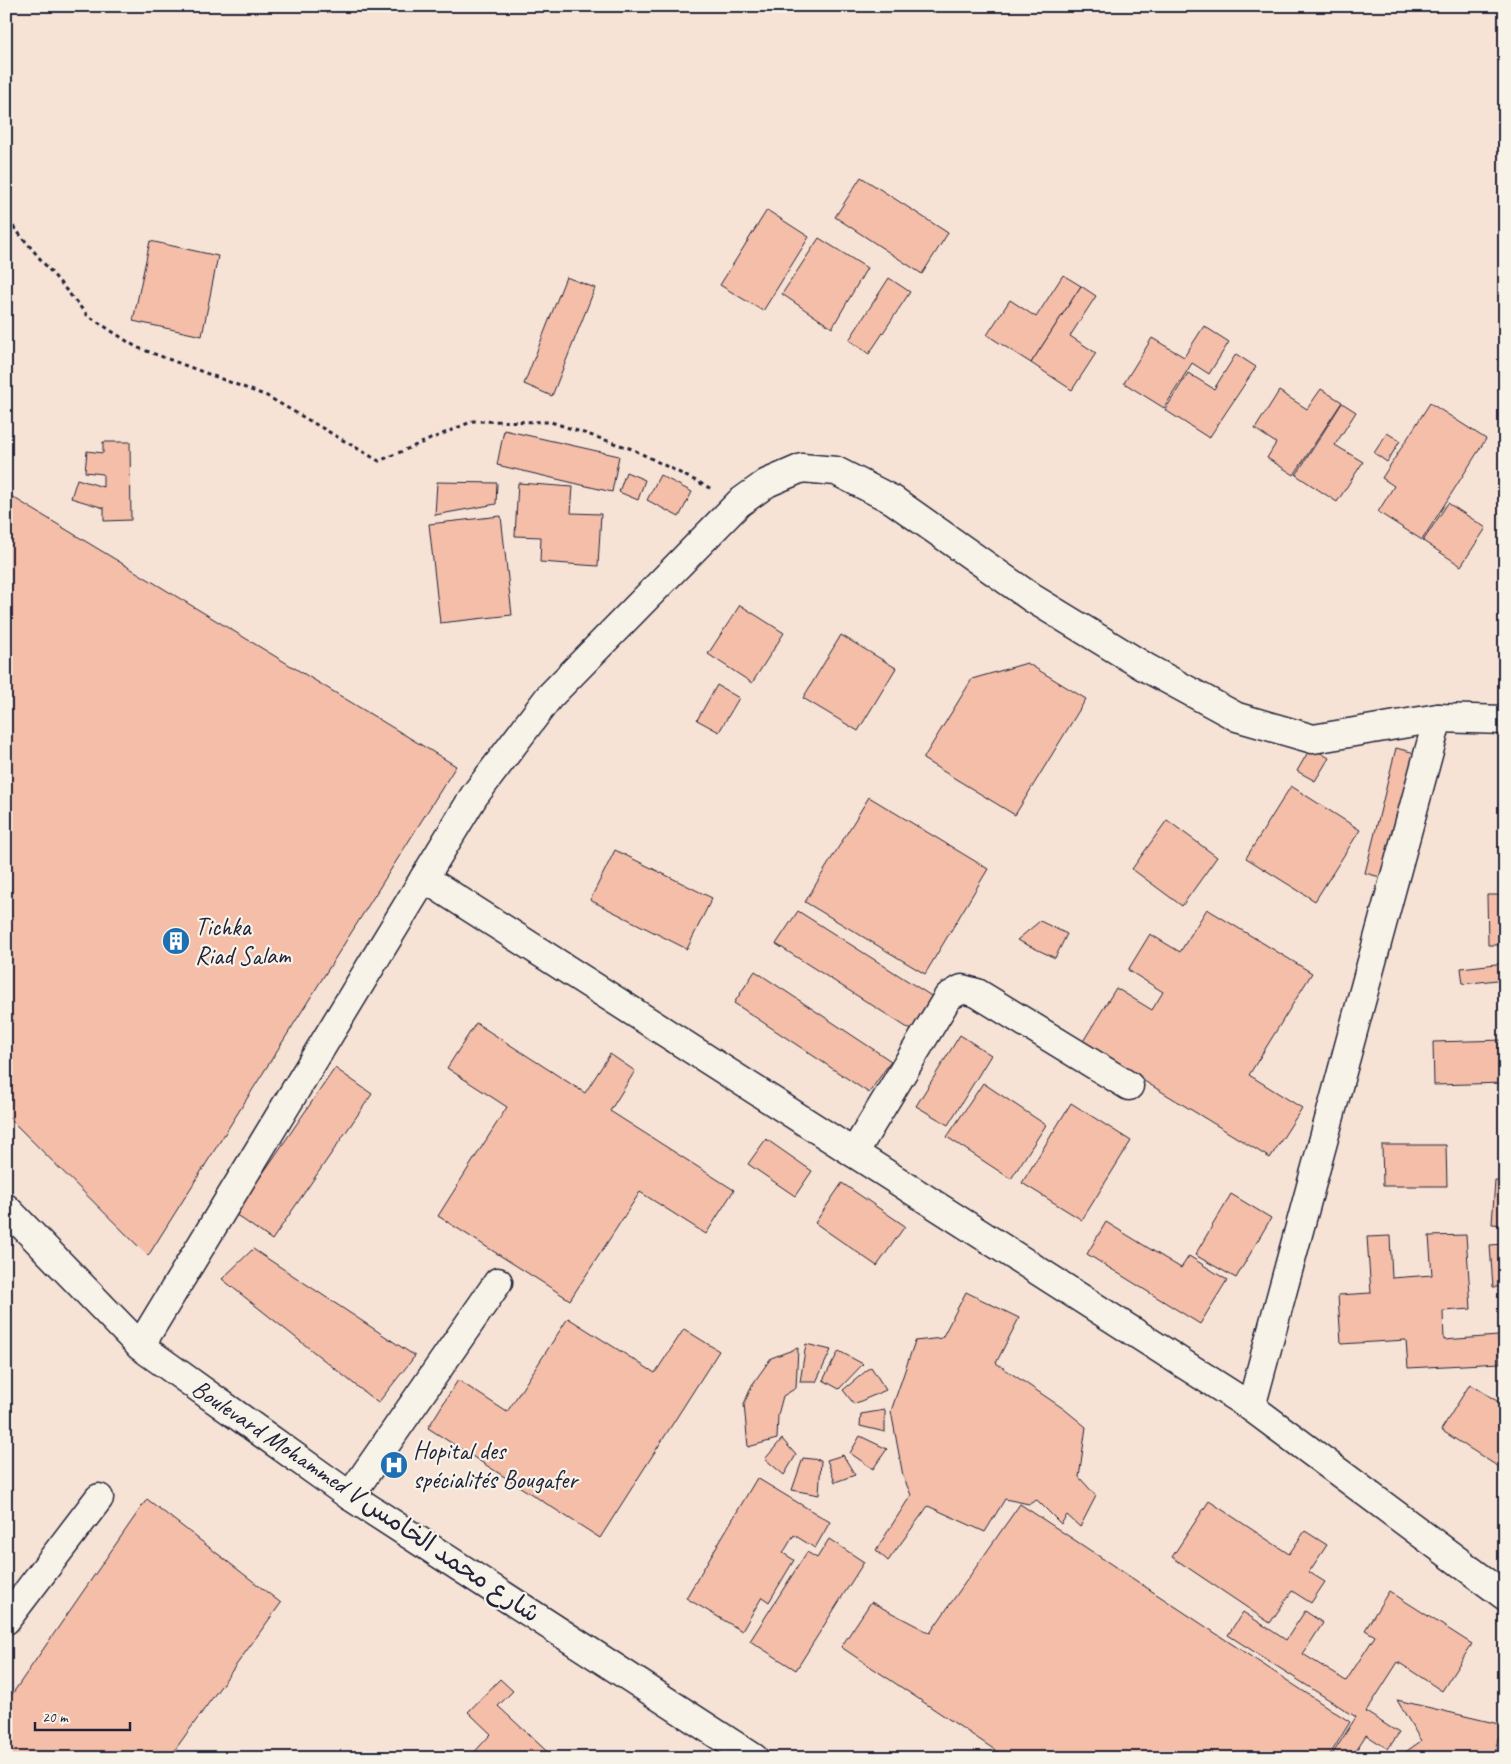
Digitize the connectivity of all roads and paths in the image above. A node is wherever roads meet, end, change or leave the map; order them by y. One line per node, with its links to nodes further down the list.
1 (6, 224): 2 (path)
2 (739, 503): 3 (street); 5 (street)
3 (1438, 718): 4 (street); 11 (street)
4 (1505, 720)
5 (424, 878): 7 (street); 10 (street)
6 (1129, 1086): 7 (street)
7 (854, 1153): 11 (street)
8 (6, 1208): 10 (street, Boulevard Mohammed V شارع محمد الخامس)
9 (498, 1282): 12 (street)
10 (140, 1346): 12 (street, Boulevard Mohammed V شارع محمد الخامس)
11 (1251, 1407): 14 (street)
12 (350, 1496): 16 (street, Boulevard Mohammed V شارع محمد الخامس)
13 (99, 1498): 15 (street)
14 (1505, 1596)
15 (6, 1620)
16 (754, 1758)

